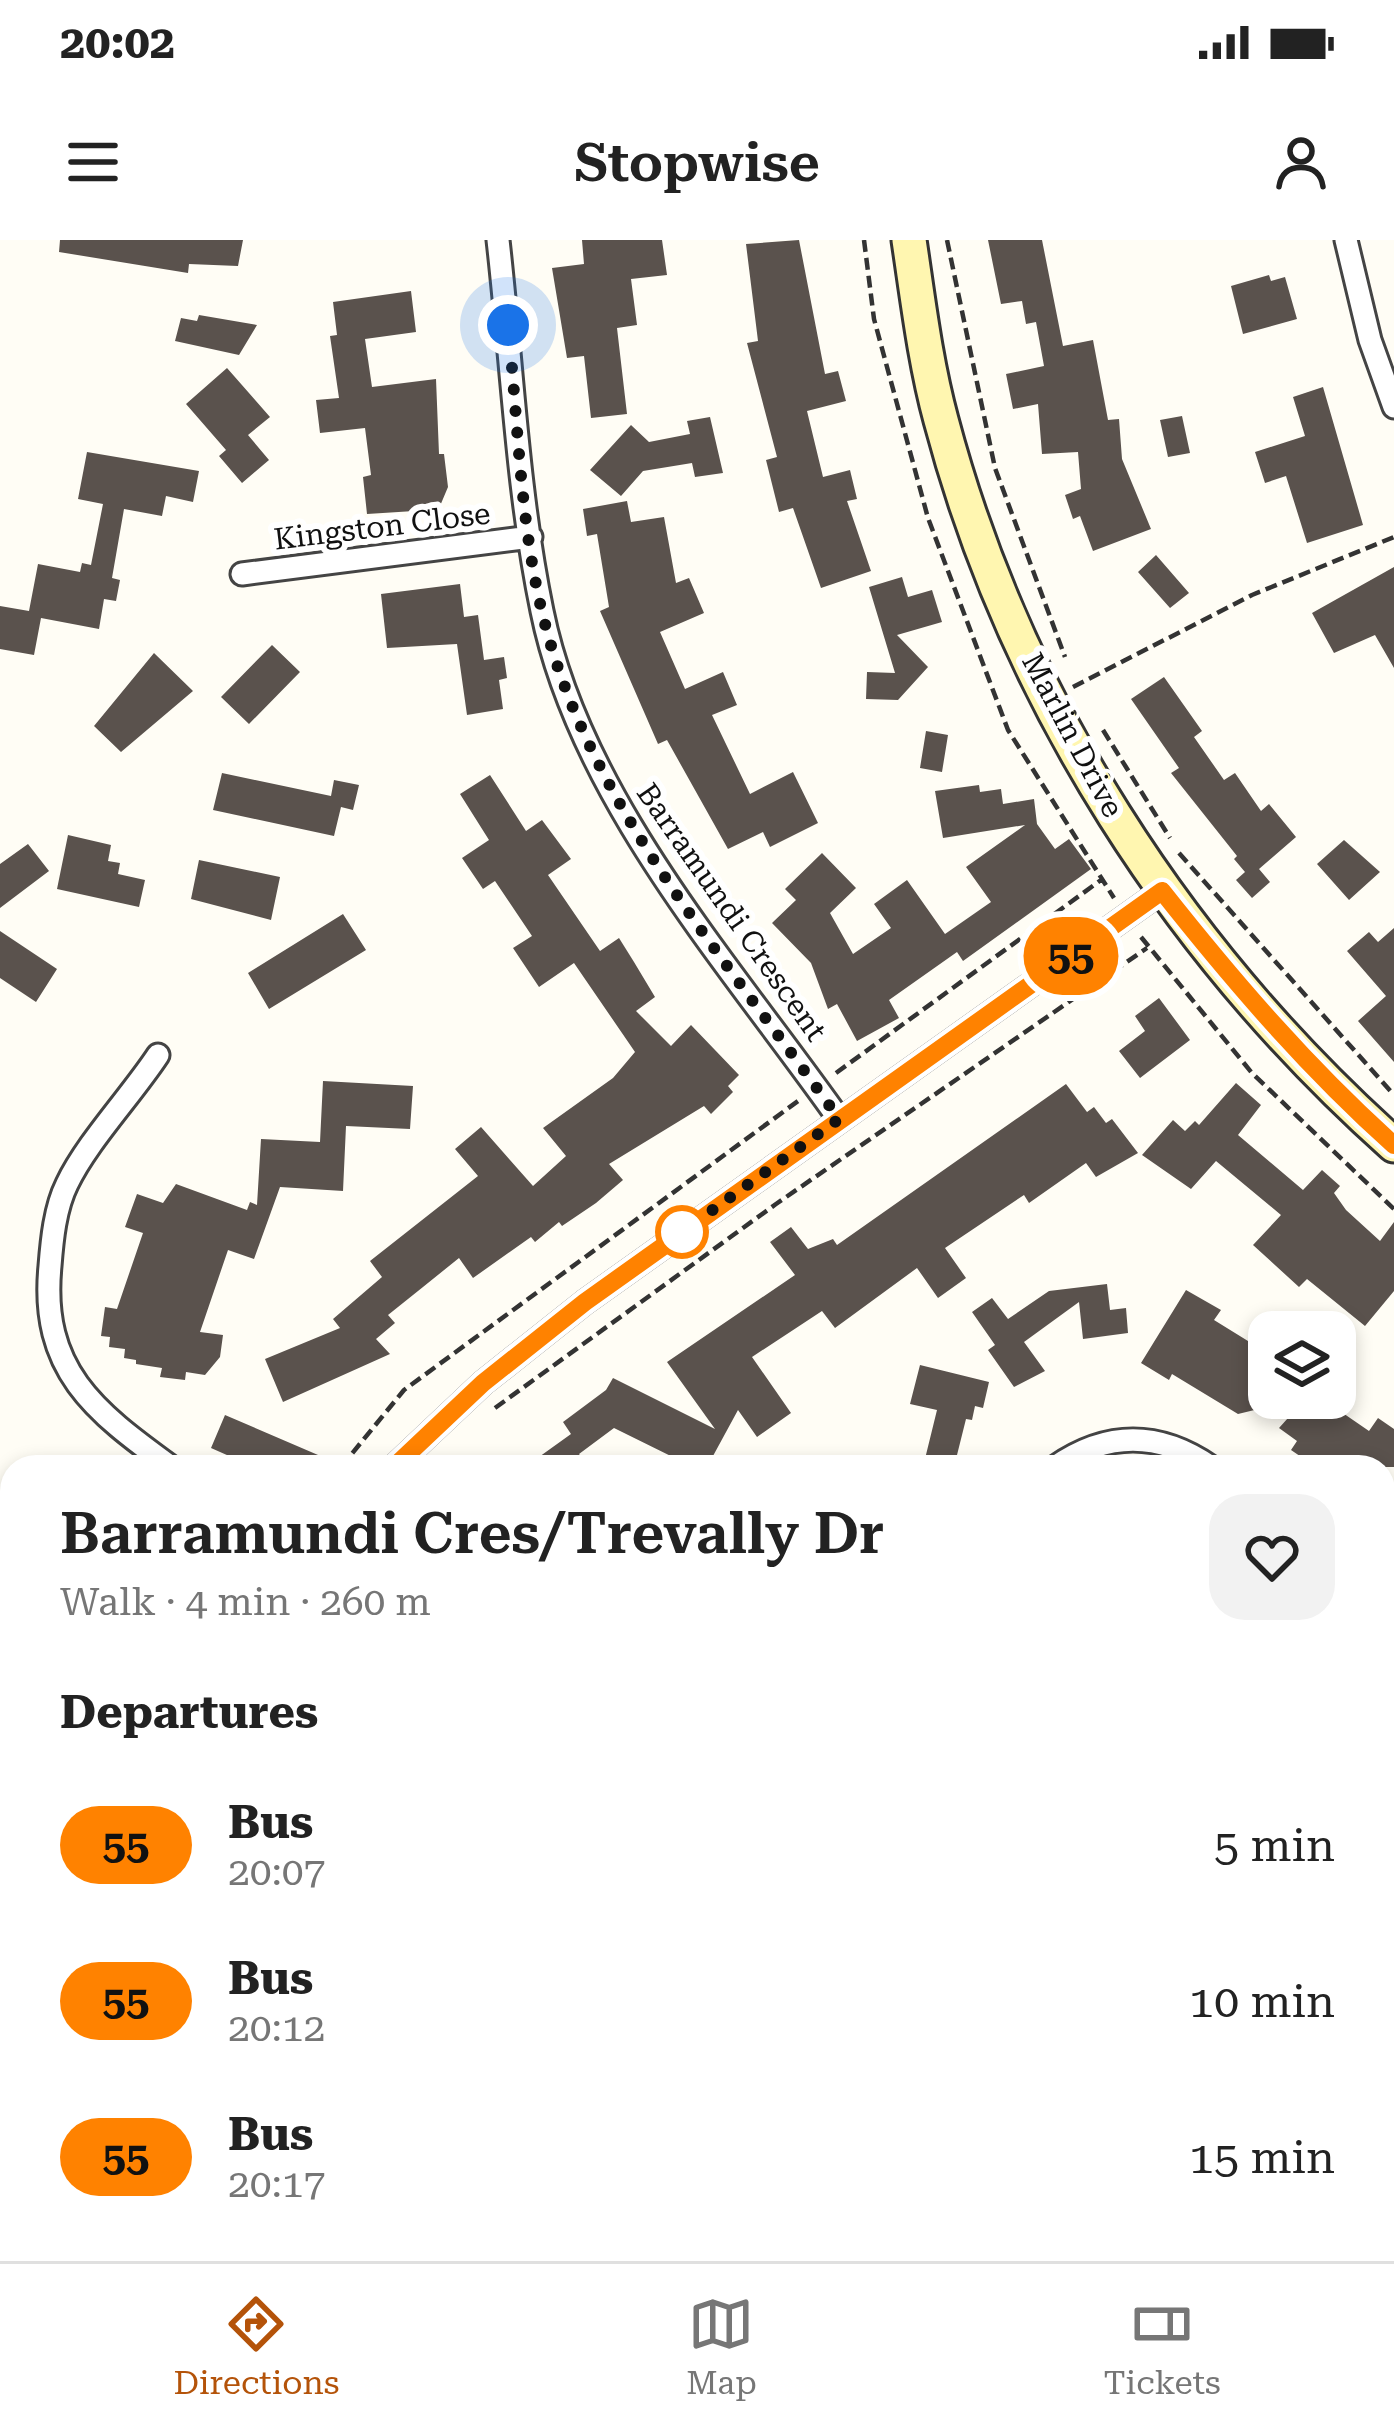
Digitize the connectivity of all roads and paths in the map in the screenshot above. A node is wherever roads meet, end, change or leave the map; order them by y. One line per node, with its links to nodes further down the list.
1 (498, 240): 7 (street, Barramundi Crescent)
2 (909, 240): 10 (street, Marlin Drive)
3 (947, 240): 9 (path)
4 (1346, 240): 5 (street)
5 (1394, 407)
6 (1394, 537): 10 (path)
7 (531, 538): 8 (street, Kingston Close); 16 (street, Barramundi Crescent)
8 (242, 574)
9 (1068, 664)
10 (1050, 699): 13 (street, Marlin Drive)
11 (1099, 723): 17 (path)
12 (1101, 880): 16 (path)
13 (1162, 891): 18 (street); 19 (street, Marlin Drive)
14 (1149, 947): 20 (path)
15 (158, 1055): 21 (street)
16 (817, 1087): 18 (street, Barramundi Crescent); 22 (path)
17 (1394, 1095)
18 (839, 1119): 23 (street)
19 (1394, 1145)
20 (481, 1418)
21 (156, 1455)
22 (351, 1455)
23 (407, 1455)
24 (1072, 1455): 25 (street)
25 (1189, 1455)

